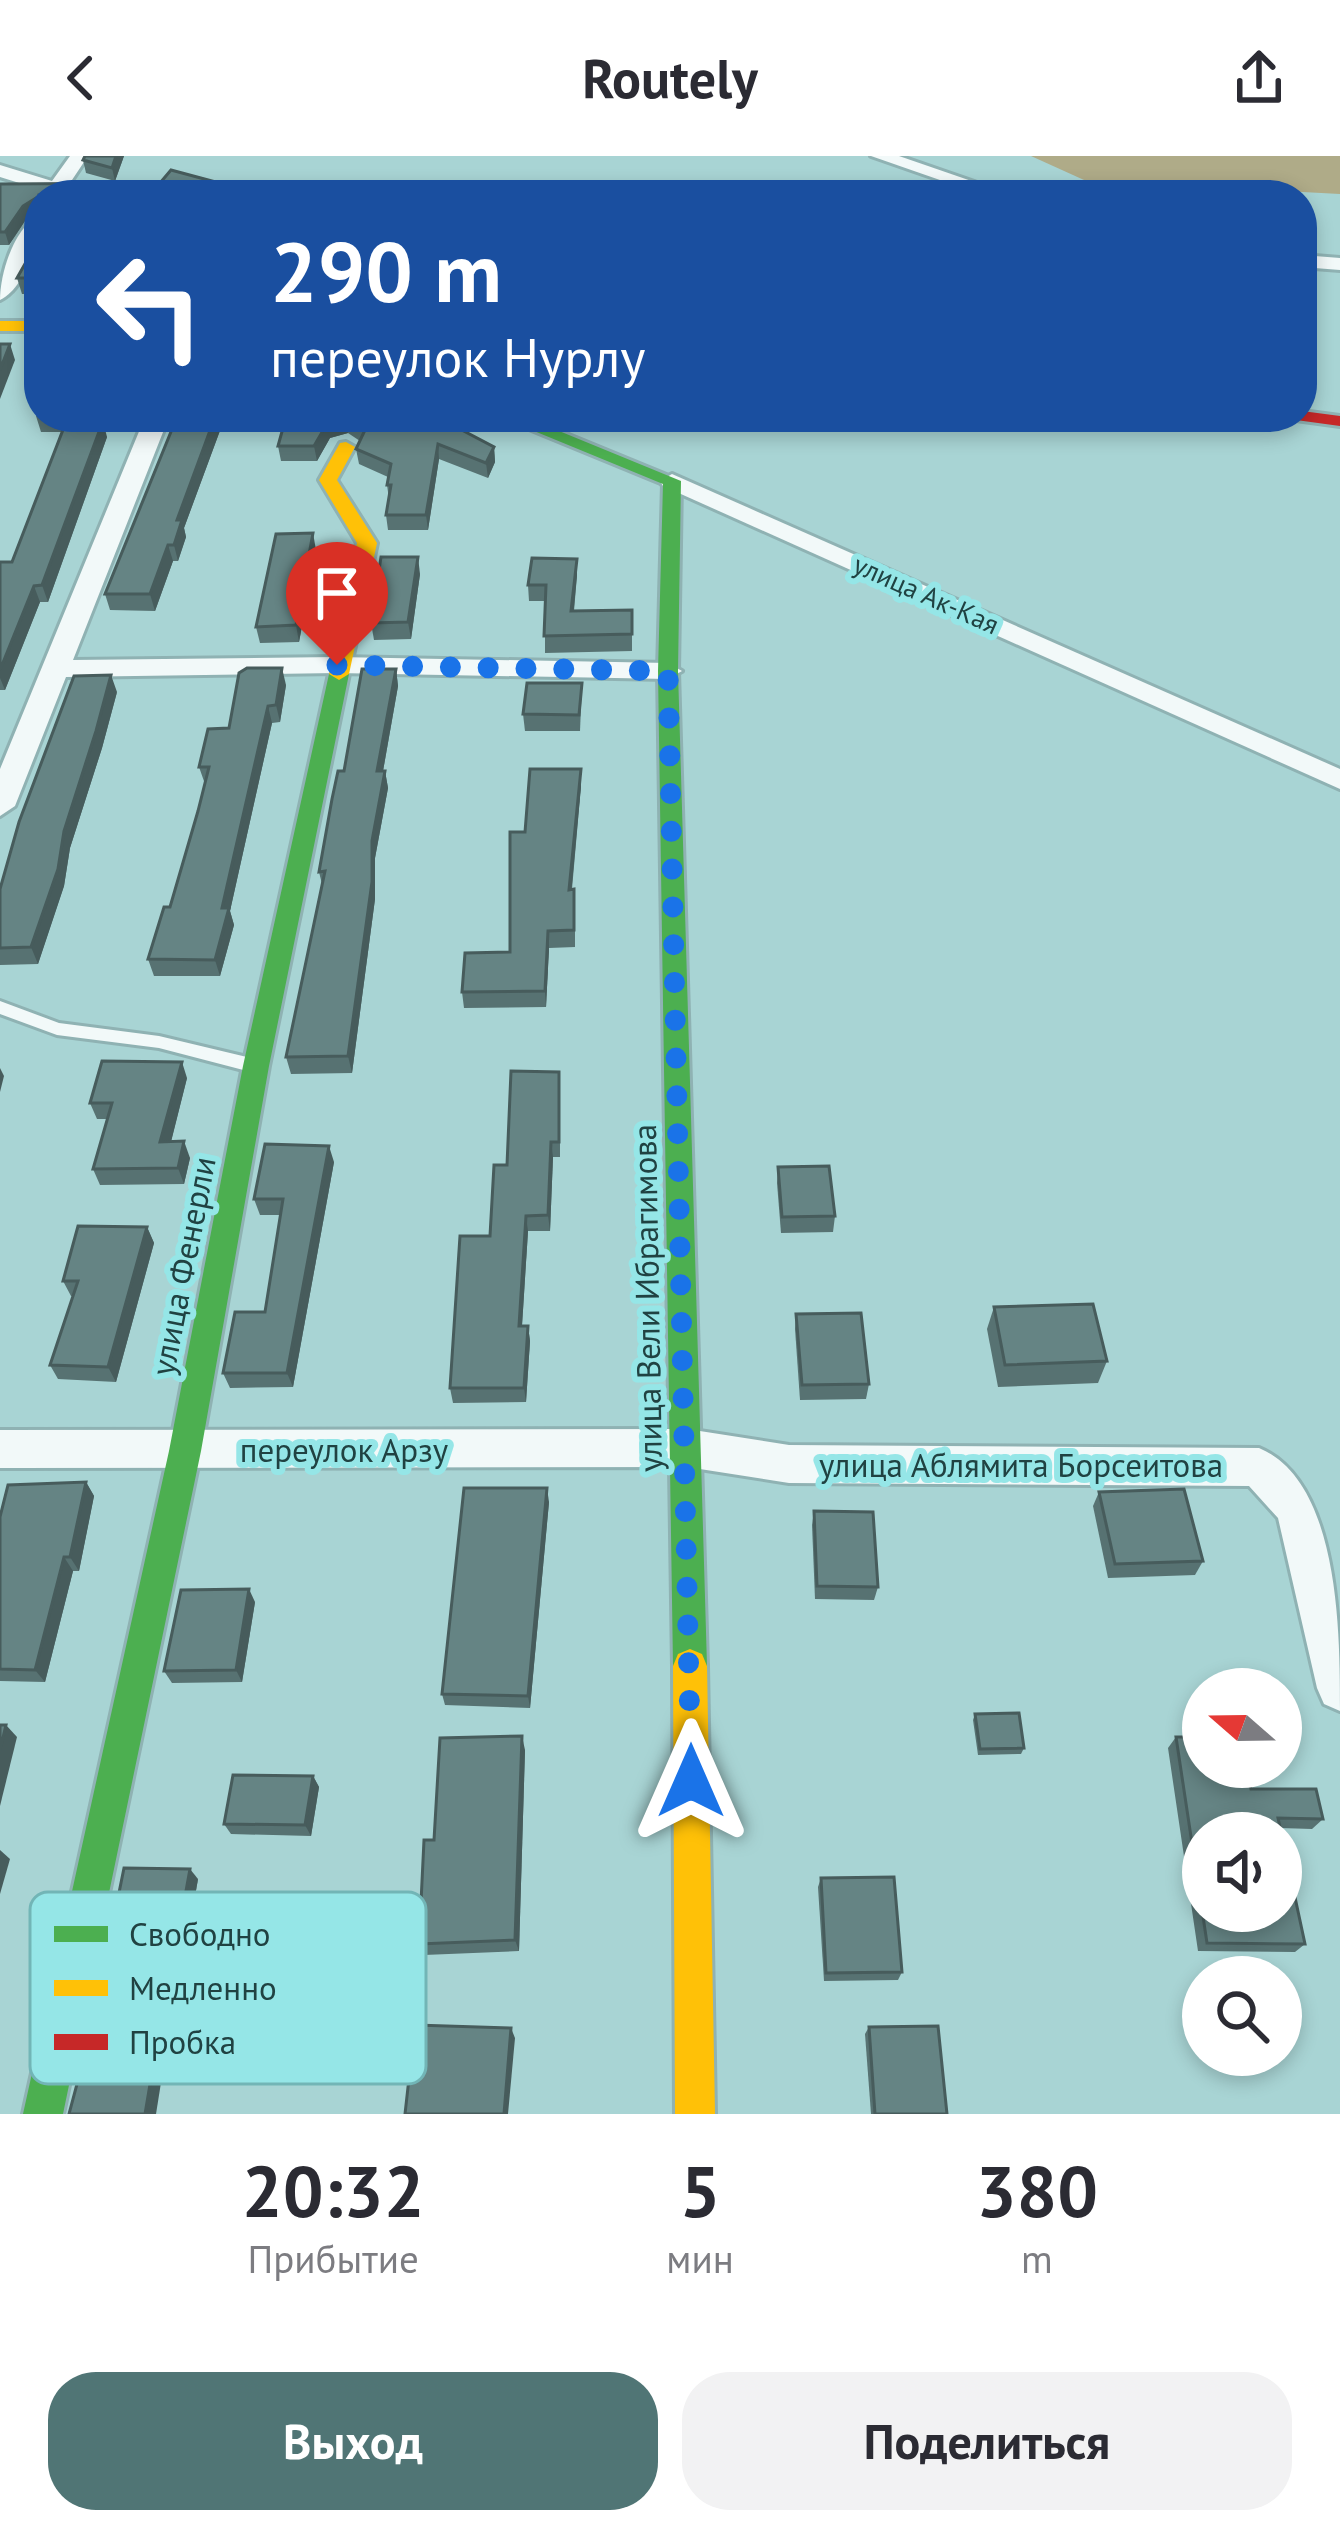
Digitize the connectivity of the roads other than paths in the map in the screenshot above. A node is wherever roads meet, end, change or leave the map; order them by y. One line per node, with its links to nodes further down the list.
1 (880, 156): 2 (street)
2 (955, 180)
3 (24, 248): 4 (street)
4 (0, 294)
5 (151, 432): 10 (street)
6 (547, 432): 8 (street, улица Ак-Кая)
7 (346, 447): 9 (street, улица Фенерли)
8 (672, 482): 11 (street, улица Вели Ибрагимова); 12 (street, улица Ак-Кая)
9 (337, 665): 10 (street); 11 (street); 15 (street, улица Фенерли)
10 (54, 669): 13 (street)
11 (668, 671): 16 (street, улица Вели Ибрагимова)
12 (1340, 780)
13 (0, 806)
14 (0, 1007): 15 (lane)
15 (256, 1066): 18 (street, улица Фенерли)
16 (687, 1448): 18 (street, переулок Арзу); 19 (street, улица Аблямита Борсеитова); 23 (street, улица Вели Ибрагимова)
17 (0, 1449): 18 (street, переулок Арзу)
18 (185, 1451): 20 (street, улица Фенерли)
19 (1340, 1688)
20 (91, 1892)
21 (49, 2084): 22 (street, улица Фенерли)
22 (43, 2114)
23 (695, 2114)

